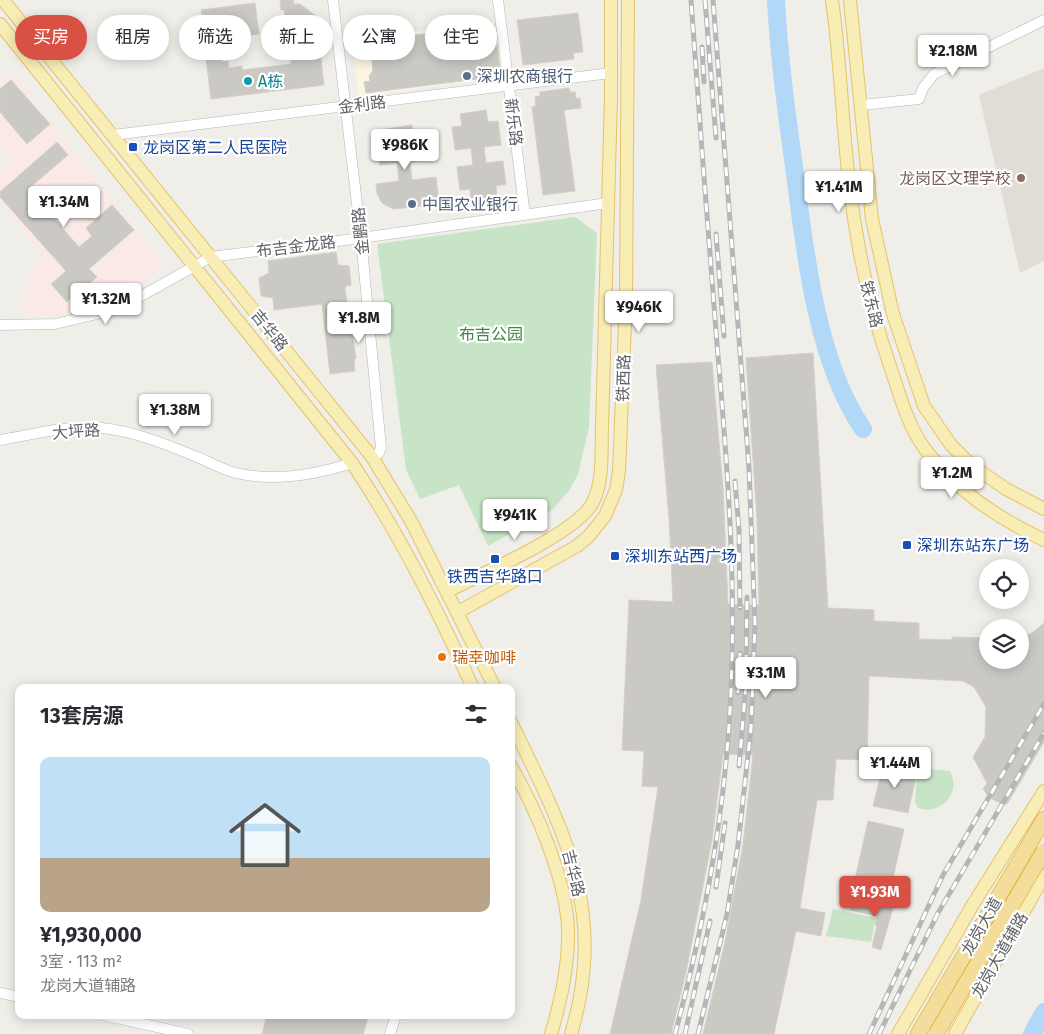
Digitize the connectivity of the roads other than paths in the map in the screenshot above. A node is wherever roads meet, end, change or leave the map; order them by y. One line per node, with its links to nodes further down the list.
1 (3, 0): 16 (main road, 吉华路)
2 (333, 0): 15 (street, 金鹏路)
3 (498, 0): 11 (street, 新乐路)
4 (611, 0): 10 (main road, 铁西路)
5 (628, 0): 12 (main road, 铁西路)
6 (832, 0): 27 (main road, 铁东路)
7 (850, 0): 14 (main road, 铁东路)
8 (1044, 20): 14 (street)
9 (0, 24): 21 (main road, 吉华路)
10 (611, 73): 11 (street, 金利路); 13 (main road, 铁西路)
11 (509, 86): 15 (street, 金利路); 18 (street, 新乐路)
12 (629, 97): 13 (main road); 29 (main road, 铁西路)
13 (611, 98): 17 (main road, 铁西路)
14 (861, 105): 26 (main road, 铁东路)
15 (346, 106): 16 (street, 金利路); 19 (street, 金鹏路)
16 (113, 135): 20 (main road, 吉华路)
17 (608, 203): 18 (street, 布吉金龙路); 28 (main road, 铁西路)
18 (525, 215): 19 (street, 布吉金龙路)
19 (361, 238): 20 (street, 布吉金龙路); 24 (street, 金鹏路)
20 (211, 257): 21 (street, 布吉金龙路); 24 (main road, 吉华路)
21 (195, 266): 22 (street, 布吉金龙路); 25 (main road, 吉华路)
22 (0, 325)
23 (0, 440): 25 (street, 大坪路)
24 (372, 457): 28 (main road, 吉华路)
25 (352, 462): 30 (main road, 吉华路)
26 (1044, 509)
27 (1044, 540)
28 (448, 591): 29 (main road, 吉华路)
29 (458, 612): 31 (main road, 吉华路)
30 (472, 684)
31 (492, 684)
32 (515, 730): 47 (main road, 吉华路)
33 (515, 774): 46 (main road, 吉华路)
34 (1044, 791): 48 (main road)
35 (1044, 819): 49 (highway, 龙岗大道)
36 (1044, 829): 39 (main road)
37 (1044, 850): 50 (highway, 龙岗大道, bridge)
38 (1044, 876): 39 (main road, 龙岗大道辅路)
39 (1028, 904): 51 (main road, 龙岗大道辅路)
40 (0, 993): 41 (street)
41 (15, 996)
42 (121, 1019): 44 (street)
43 (395, 1019): 45 (street)
44 (188, 1034)
45 (390, 1034)
46 (551, 1034)
47 (571, 1034)
48 (898, 1034)
49 (918, 1034)
50 (936, 1034)
51 (955, 1034)

